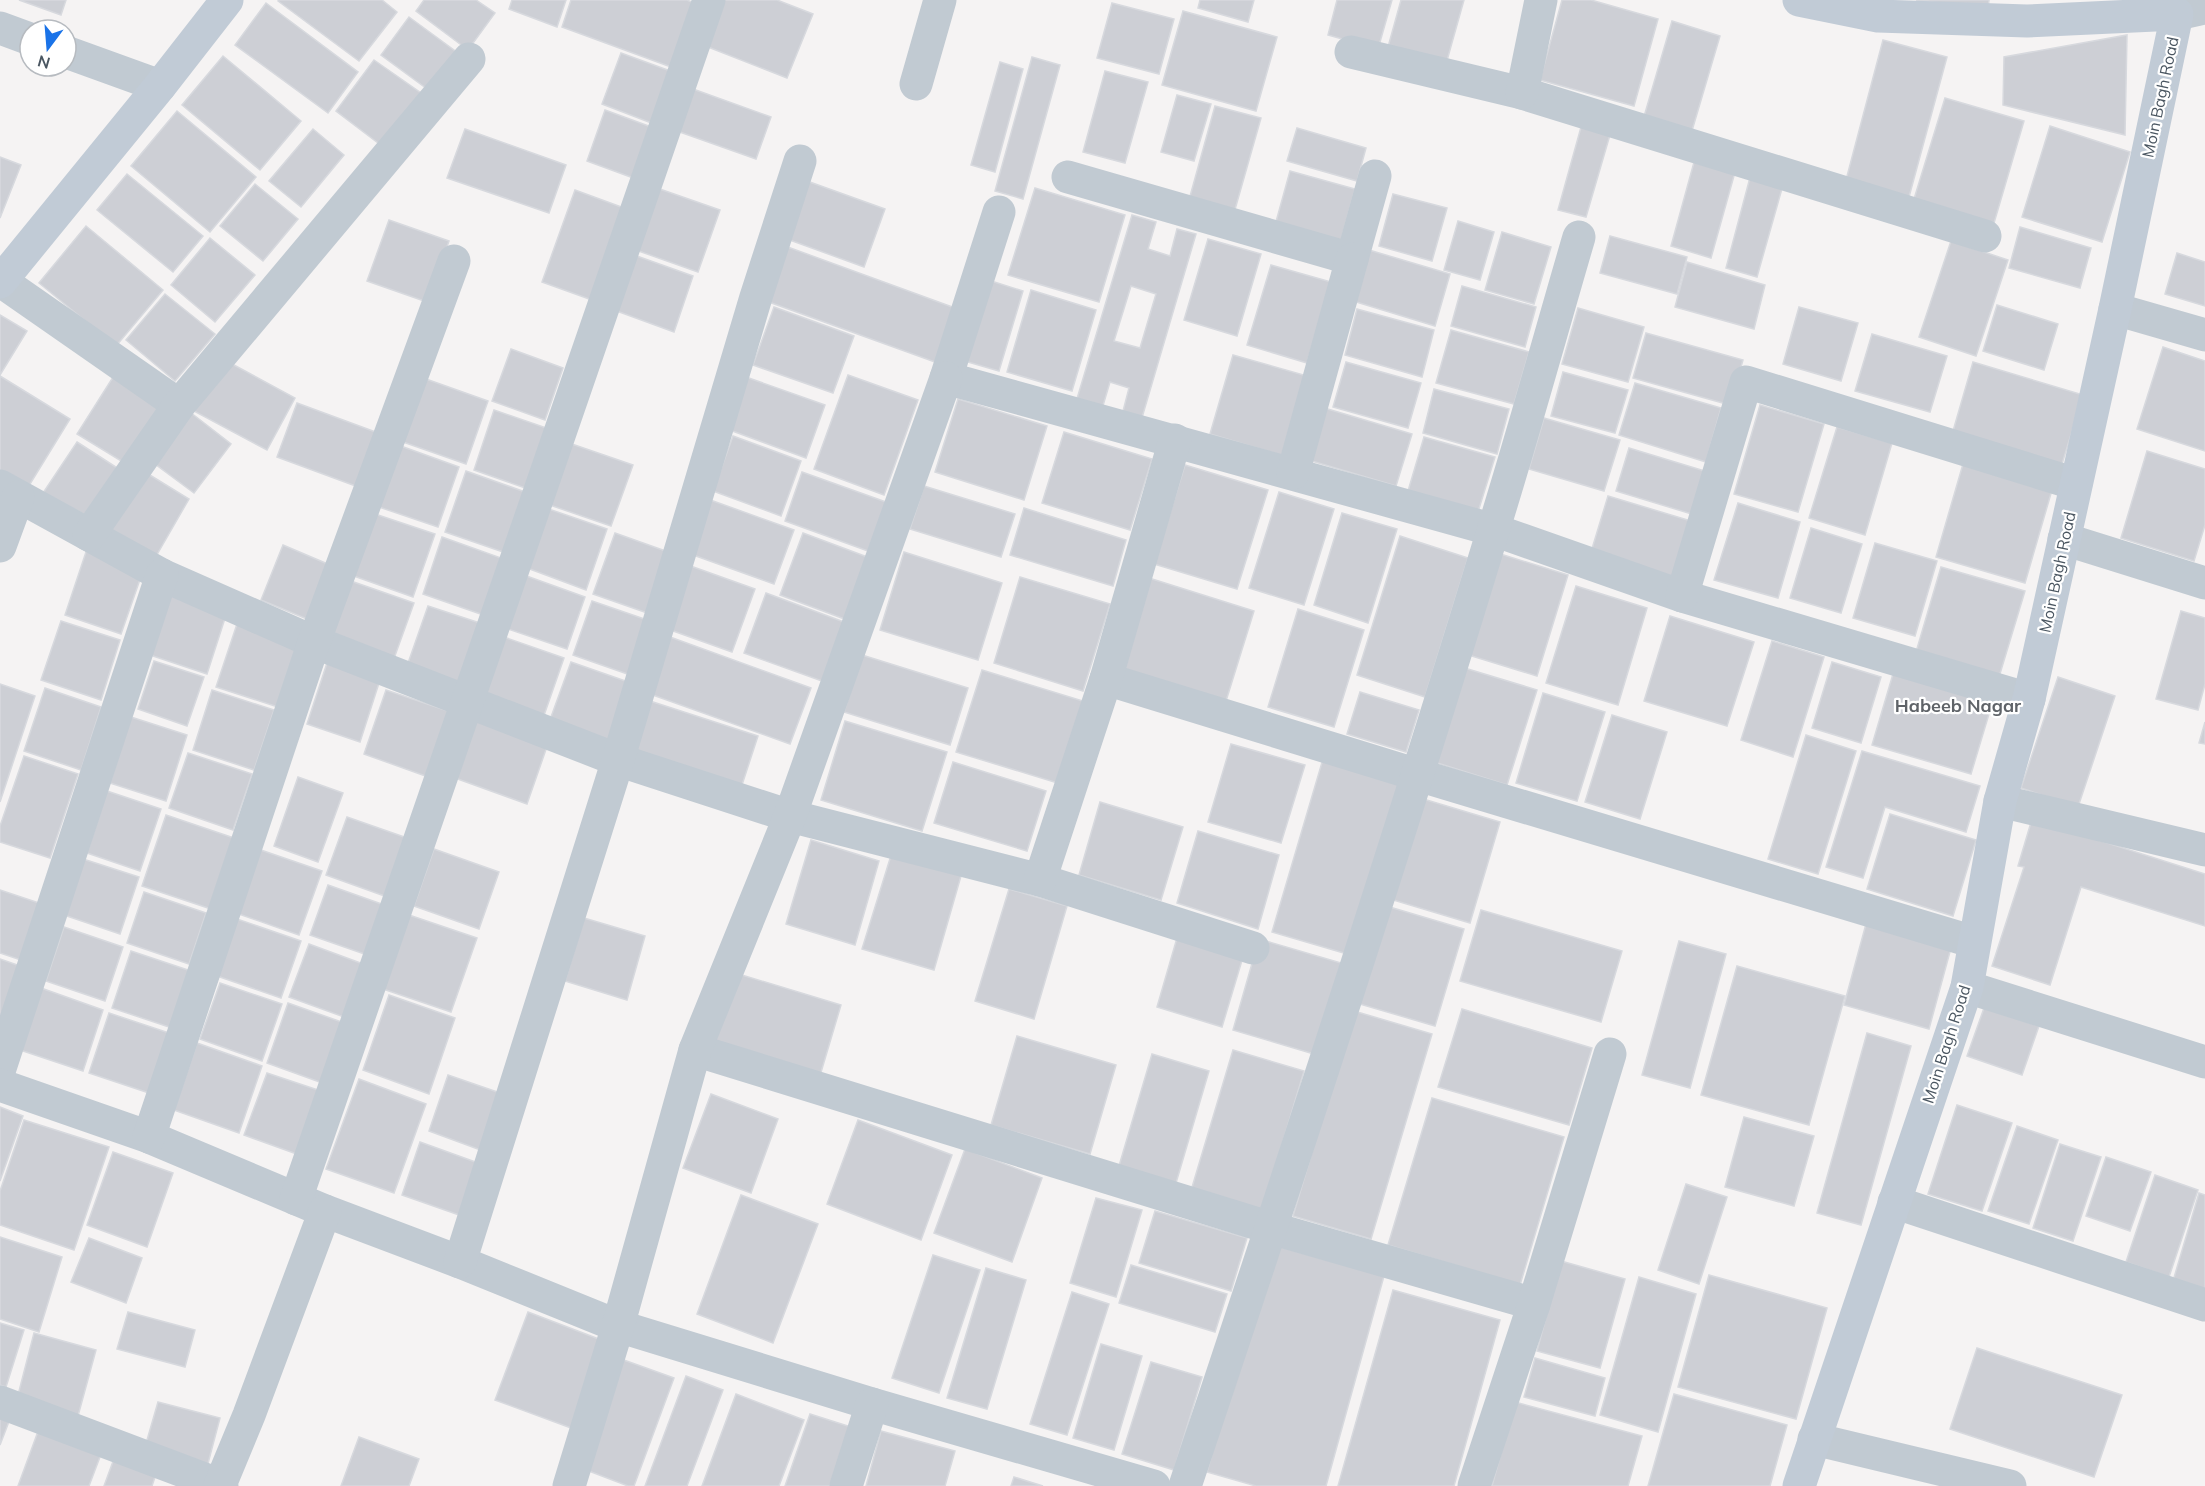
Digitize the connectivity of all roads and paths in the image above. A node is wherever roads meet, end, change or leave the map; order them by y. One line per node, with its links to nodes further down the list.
1 (227, 0): 13 (street)
2 (709, 0): 42 (street)
3 (940, 0): 12 (street)
4 (1541, 0): 14 (street)
5 (1799, 0): 6 (street, Moin Bagh Road)
6 (2187, 7): 24 (street, Moin Bagh Road)
7 (0, 28): 8 (street)
8 (18, 35)
9 (1351, 52): 14 (street)
10 (78, 56): 13 (street)
11 (469, 59): 27 (street)
12 (916, 84)
13 (160, 87): 23 (street)
14 (1522, 93): 19 (street)
15 (800, 161): 43 (street)
16 (1374, 176): 21 (street)
17 (1068, 177): 21 (street)
18 (999, 212): 26 (street)
19 (1985, 236)
20 (1579, 237): 32 (street)
21 (1352, 259): 29 (street)
22 (454, 261): 39 (street)
23 (1, 281): 27 (street)
24 (2115, 309): 25 (street); 30 (street, Moin Bagh Road)
25 (2205, 335)
26 (946, 378): 28 (street); 46 (street)
27 (179, 405): 33 (street)
28 (1175, 440): 29 (street); 40 (street)
29 (1293, 473): 32 (street)
30 (2076, 484): 34 (street, Moin Bagh Road); 38 (street)
31 (9, 492): 33 (street); 35 (street)
32 (1494, 530): 38 (street); 44 (street)
33 (89, 535): 36 (street)
34 (2064, 539): 37 (street); 41 (street, Moin Bagh Road)
35 (0, 546)
36 (162, 575): 39 (street); 55 (street)
37 (2205, 583)
38 (1682, 596): 41 (street)
39 (314, 642): 42 (street); 57 (street)
40 (1106, 679): 44 (street); 48 (street)
41 (2029, 699): 45 (street, Moin Bagh Road)
42 (467, 703): 43 (street); 59 (street)
43 (618, 760): 46 (street); 61 (street)
44 (1418, 775): 49 (street); 60 (street)
45 (2000, 801): 47 (street); 49 (street, Moin Bagh Road)
46 (790, 816): 48 (street); 52 (street)
47 (2205, 850)
48 (1040, 880): 50 (street)
49 (1974, 942): 51 (street, Moin Bagh Road)
50 (1253, 948)
51 (1967, 987): 54 (street); 58 (street, Moin Bagh Road)
52 (694, 1050): 60 (street); 64 (street)
53 (1610, 1054): 62 (street)
54 (2205, 1062)
55 (0, 1068)
56 (0, 1085): 57 (street)
57 (148, 1137): 59 (street)
58 (1894, 1202): 63 (street); 67 (street, Moin Bagh Road)
59 (310, 1205): 61 (street); 68 (street)
60 (1271, 1228): 62 (street); 72 (street)
61 (460, 1262): 64 (street)
62 (1534, 1304): 73 (street)
63 (2205, 1305)
64 (618, 1326): 66 (street); 69 (street)
65 (0, 1402): 68 (street)
66 (872, 1404): 70 (street); 71 (street)
67 (1814, 1439): 74 (street, Moin Bagh Road); 75 (street)
68 (221, 1486)
69 (569, 1486)
70 (846, 1486)
71 (1154, 1486)
72 (1185, 1486)
73 (1474, 1486)
74 (1799, 1486)
75 (2010, 1486)

